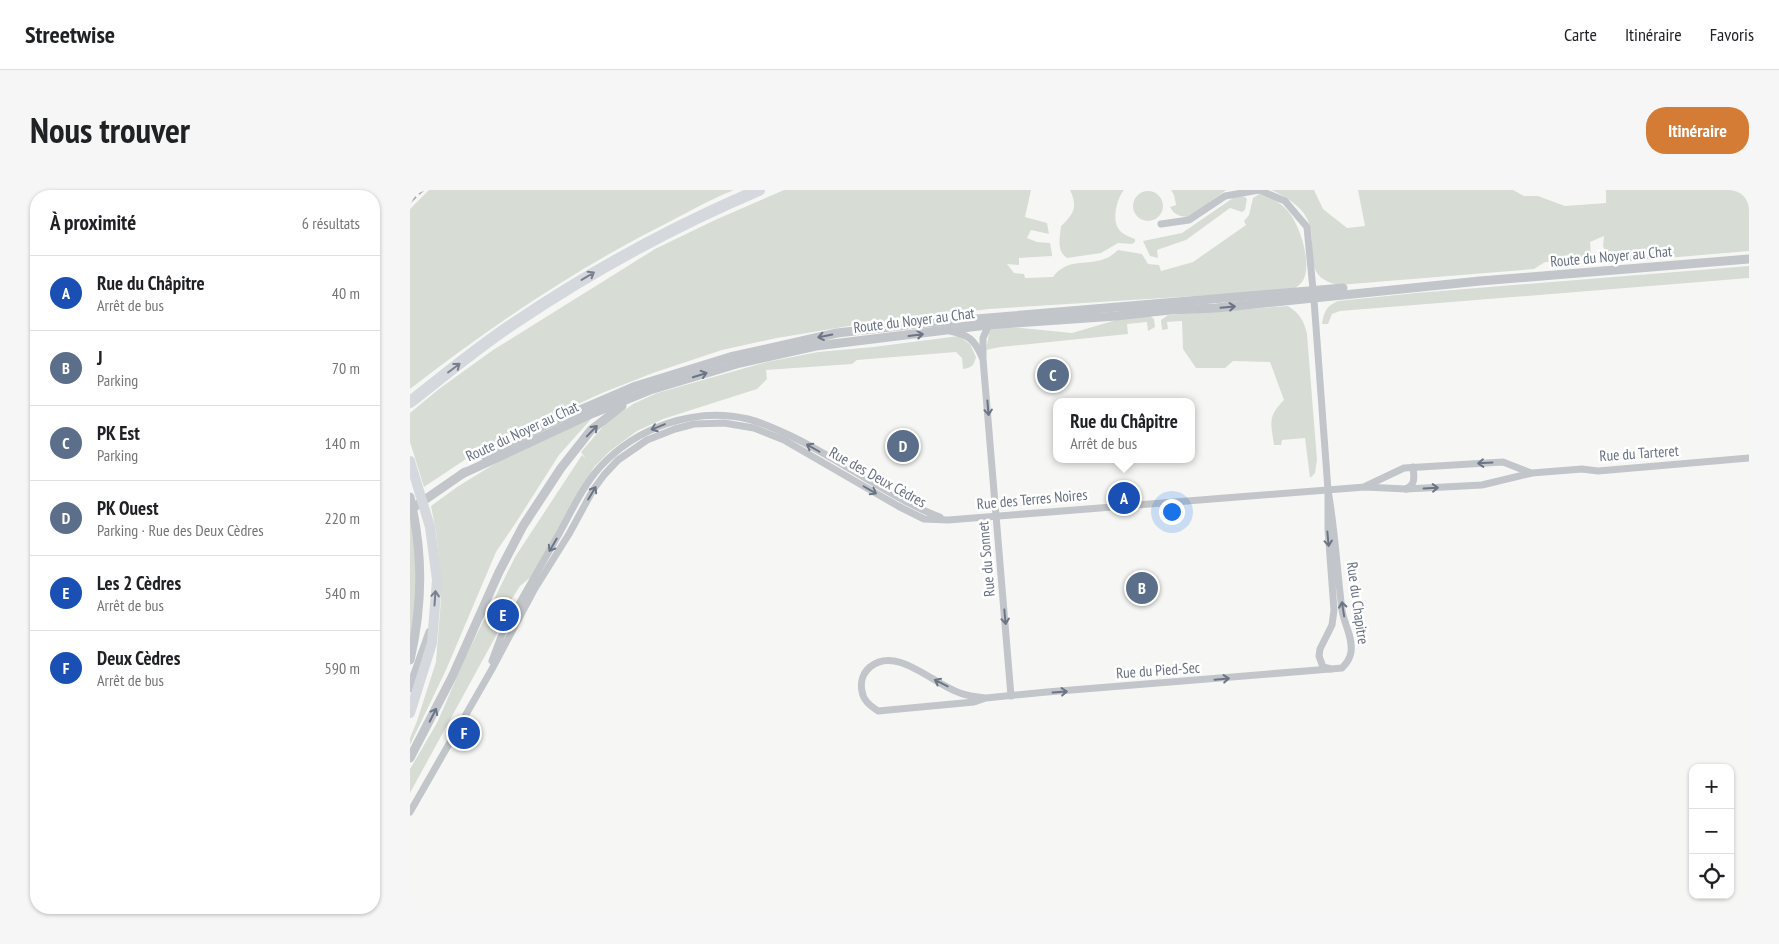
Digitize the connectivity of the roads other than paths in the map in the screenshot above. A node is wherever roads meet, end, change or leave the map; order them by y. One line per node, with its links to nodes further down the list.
1 (759, 190): 9 (highway, one-way to 1)
2 (1160, 224): 4 (street, Rue du Chapitre)
3 (1747, 258): 4 (street, Route du Noyer au Chat)
4 (1314, 294): 5 (street, Route du Noyer au Chat); 17 (street, Rue du Chapitre)
5 (990, 321): 6 (street, Route du Noyer au Chat); 7 (street, Rue du Sonnet); 14 (street, Route du Noyer au Chat, one-way to 14)
6 (949, 331): 7 (street, Rue du Sonnet); 8 (street, Route du Noyer au Chat, one-way to 6)
7 (983, 359): 20 (street, Rue du Sonnet, one-way to 20)
8 (650, 390): 14 (street, Route du Noyer au Chat); 29 (street, one-way to 8)
9 (413, 400)
10 (1749, 458): 13 (street, Rue du Tarteret)
11 (410, 461): 22 (main road, one-way to 11)
12 (1413, 467): 13 (street, Rue du Tarteret, one-way to 12); 15 (street, Rue du Tarteret); 16 (street)
13 (1532, 473): 16 (street, Rue du Tarteret, one-way to 13)
14 (462, 474): 19 (street)
15 (1364, 487): 16 (street, Rue du Tarteret); 17 (street, Rue du Tarteret)
16 (1406, 489)
17 (1328, 490): 20 (street, Rue des Terres Noires); 24 (street, Rue du Chapitre, one-way to 24); 24 (street, Rue du Chapitre, one-way to 17)
18 (410, 496): 23 (street)
19 (410, 510)
20 (996, 516): 21 (street, Rue des Terres Noires); 26 (street, Rue du Sonnet, one-way to 26)
21 (948, 520): 30 (street, Rue des Deux Cèdres)
22 (434, 624): 25 (street); 28 (main road)
23 (410, 660)
24 (1331, 669): 26 (street, Rue du Pied-Sec, one-way to 24)
25 (410, 688)
26 (1011, 696): 27 (street, Rue du Pied-Sec)
27 (986, 698): 27 (street, one-way to 27)
28 (410, 713)
29 (410, 758)
30 (410, 812)

